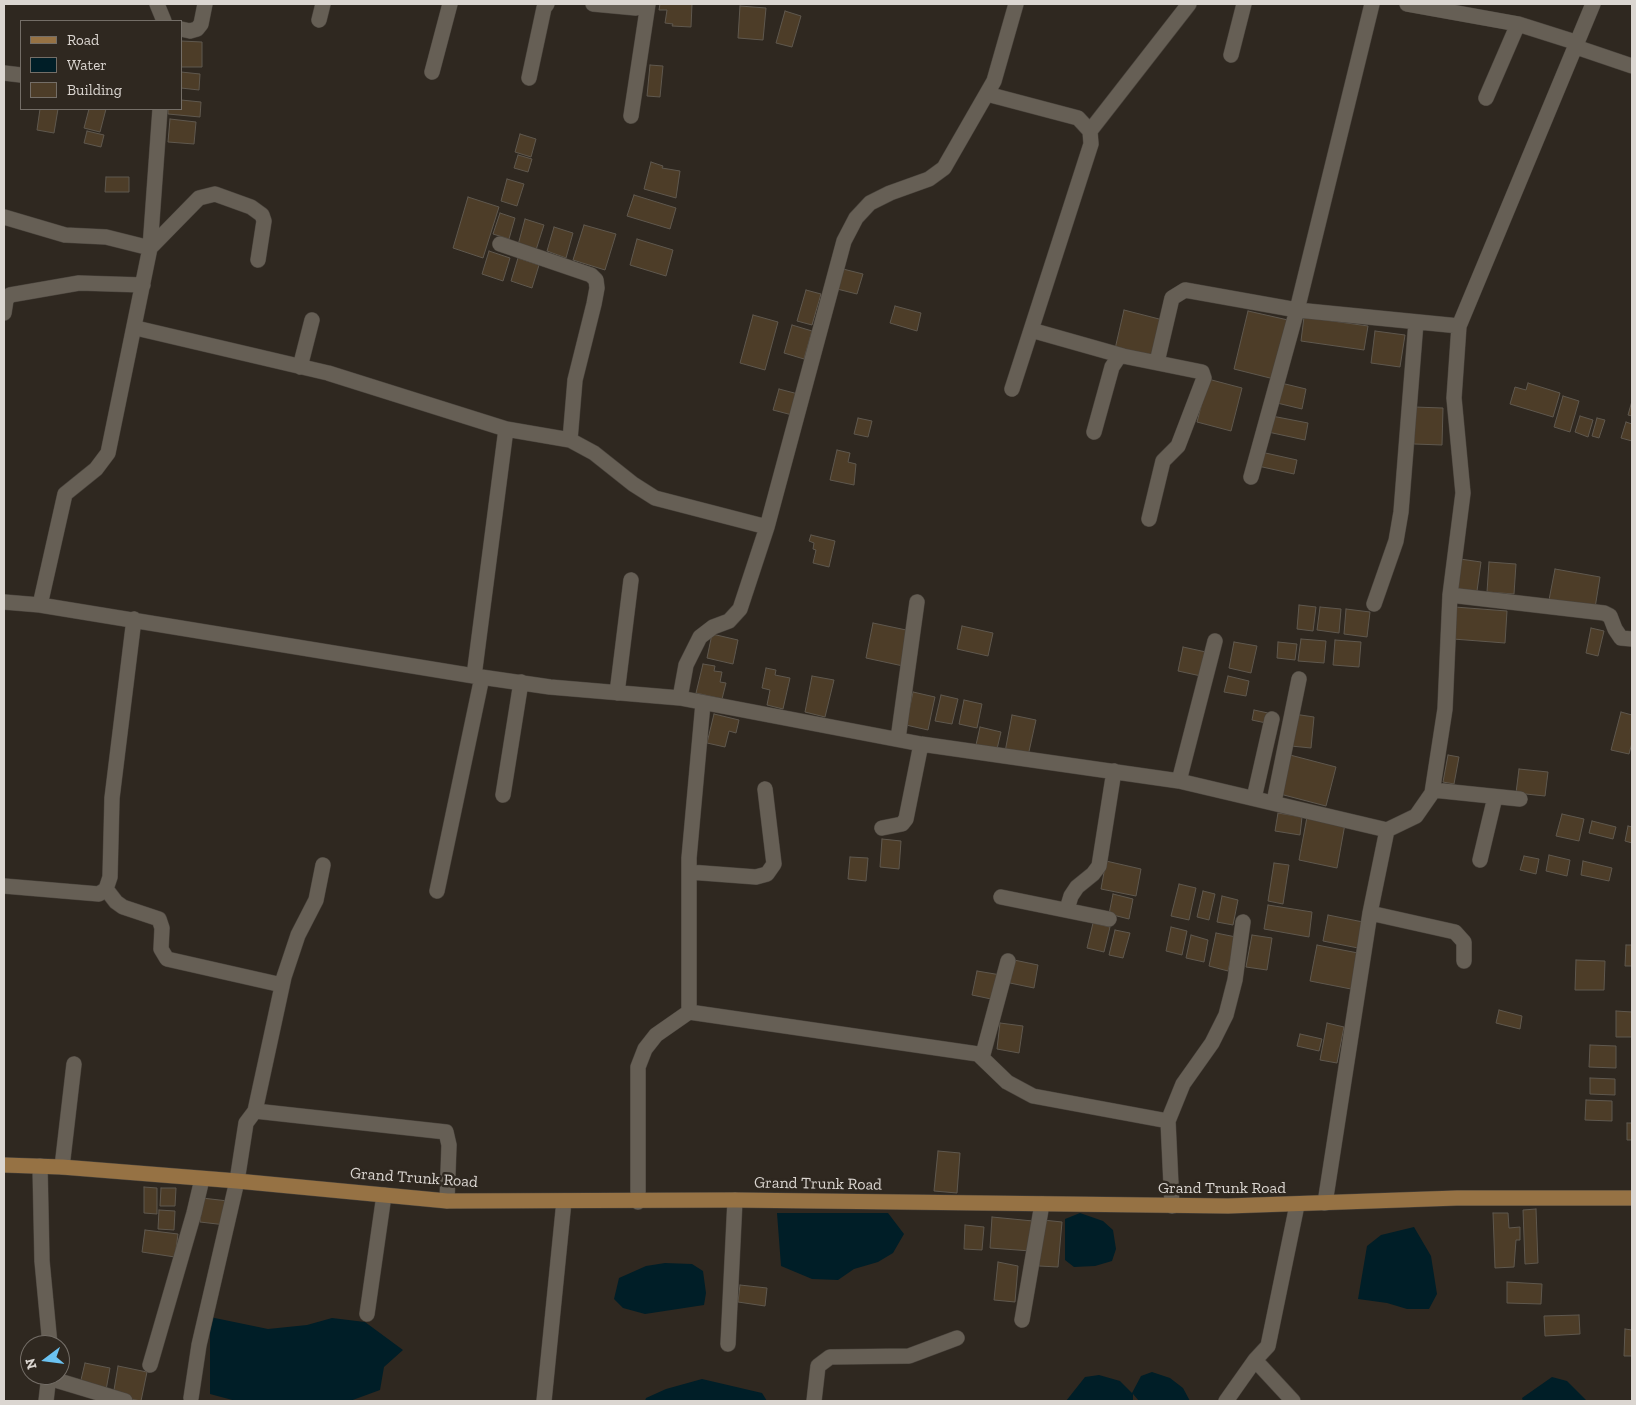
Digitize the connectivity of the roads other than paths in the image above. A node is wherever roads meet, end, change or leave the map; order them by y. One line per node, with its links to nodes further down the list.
1 (157, 4): 14 (street)
2 (205, 4): 17 (street)
3 (323, 4): 15 (street)
4 (450, 4): 21 (street)
5 (547, 4): 24 (street)
6 (593, 4): 7 (street)
7 (646, 4): 28 (street)
8 (1016, 4): 25 (street)
9 (1189, 4): 29 (street)
10 (1244, 4): 19 (street)
11 (1372, 4): 35 (street)
12 (1407, 4): 16 (street)
13 (1593, 4): 18 (street)
14 (164, 20)
15 (319, 20)
16 (1518, 24): 18 (street); 26 (street)
17 (182, 29)
18 (1577, 45): 20 (street); 39 (street)
19 (1230, 56)
20 (1632, 66)
21 (432, 72)
22 (4, 73): 23 (street)
23 (20, 75)
24 (529, 78)
25 (987, 94): 29 (street); 51 (street)
26 (1486, 98)
27 (160, 110): 32 (street)
28 (631, 116)
29 (1090, 131): 41 (street)
30 (4, 217): 32 (street)
31 (500, 244): 48 (street)
32 (150, 248): 33 (street); 34 (street)
33 (258, 260)
34 (144, 285): 36 (street); 40 (street)
35 (1297, 310): 38 (street); 43 (street); 49 (street)
36 (4, 312)
37 (312, 320): 44 (street)
38 (1416, 322): 39 (street); 56 (street)
39 (1459, 326): 53 (street)
40 (136, 328): 44 (street); 57 (street)
41 (1031, 330): 42 (street); 45 (street)
42 (1123, 356): 43 (street); 47 (street)
43 (1157, 362): 50 (street)
44 (300, 367): 46 (street)
45 (1012, 389)
46 (506, 429): 48 (street); 61 (street)
47 (1094, 432)
48 (570, 440): 51 (street)
49 (1250, 477)
50 (1149, 519)
51 (767, 527): 65 (street)
52 (631, 580): 64 (street)
53 (1450, 595): 59 (street); 73 (street)
54 (4, 602): 57 (street)
55 (917, 602): 68 (street)
56 (1374, 604)
57 (40, 605): 58 (street)
58 (134, 619): 61 (street); 85 (street)
59 (1632, 639)
60 (1215, 641): 71 (street)
61 (478, 676): 63 (street); 86 (street)
62 (1299, 679): 78 (street)
63 (521, 682): 64 (street); 74 (street)
64 (617, 693): 65 (street)
65 (680, 698): 66 (street)
66 (703, 703): 68 (street); 83 (street)
67 (1272, 719): 76 (street)
68 (898, 738): 69 (street)
69 (921, 744): 70 (street); 79 (street)
70 (1114, 771): 71 (street); 88 (street)
71 (1179, 781): 76 (street)
72 (765, 789): 83 (street)
73 (1433, 790): 75 (street); 80 (street)
74 (503, 795)
75 (1495, 797): 77 (street); 81 (street)
76 (1254, 798): 78 (street)
77 (1520, 799)
78 (1274, 802): 80 (street)
79 (882, 828)
80 (1387, 830): 89 (street)
81 (1480, 860)
82 (323, 865): 94 (street)
83 (689, 872): 95 (street)
84 (4, 886): 85 (street)
85 (106, 889): 94 (street)
86 (437, 891)
87 (1001, 897): 88 (street)
88 (1067, 909): 90 (street)
89 (1370, 912): 93 (street); 111 (street)
90 (1110, 918)
91 (1243, 922): 99 (street)
92 (1008, 960): 96 (street)
93 (1464, 960)
94 (282, 985): 98 (street)
95 (689, 1012): 96 (street); 110 (street)
96 (982, 1058): 99 (street)
97 (74, 1064): 102 (street)
98 (255, 1111): 104 (street); 108 (street)
99 (1168, 1121): 114 (street)
100 (4, 1166): 101 (main road, Grand Trunk Road)
101 (40, 1166): 102 (main road, Grand Trunk Road); 117 (street)
102 (62, 1167): 103 (main road, Grand Trunk Road)
103 (202, 1179): 104 (main road, Grand Trunk Road); 121 (street)
104 (237, 1181): 105 (main road, Grand Trunk Road); 124 (street)
105 (384, 1195): 108 (main road, Grand Trunk Road); 115 (street)
106 (1632, 1198): 111 (main road, Grand Trunk Road)
107 (735, 1200): 110 (main road, Grand Trunk Road); 112 (main road, Grand Trunk Road); 119 (street)
108 (447, 1201): 109 (main road, Grand Trunk Road)
109 (564, 1201): 110 (main road, Grand Trunk Road); 127 (street)
110 (638, 1202)
111 (1325, 1203): 113 (main road, Grand Trunk Road)
112 (1042, 1204): 114 (main road, Grand Trunk Road); 116 (street)
113 (1297, 1204): 114 (main road, Grand Trunk Road); 120 (street)
114 (1172, 1206)
115 (367, 1314)
116 (1022, 1320)
117 (49, 1335)
118 (957, 1338): 128 (street)
119 (728, 1344)
120 (1254, 1360): 129 (street); 130 (street)
121 (150, 1365)
122 (70, 1383): 126 (street)
123 (48, 1385): 125 (street)
124 (191, 1398)
125 (46, 1401)
126 (124, 1401)
127 (544, 1401)
128 (814, 1401)
129 (1226, 1401)
130 (1293, 1401)

